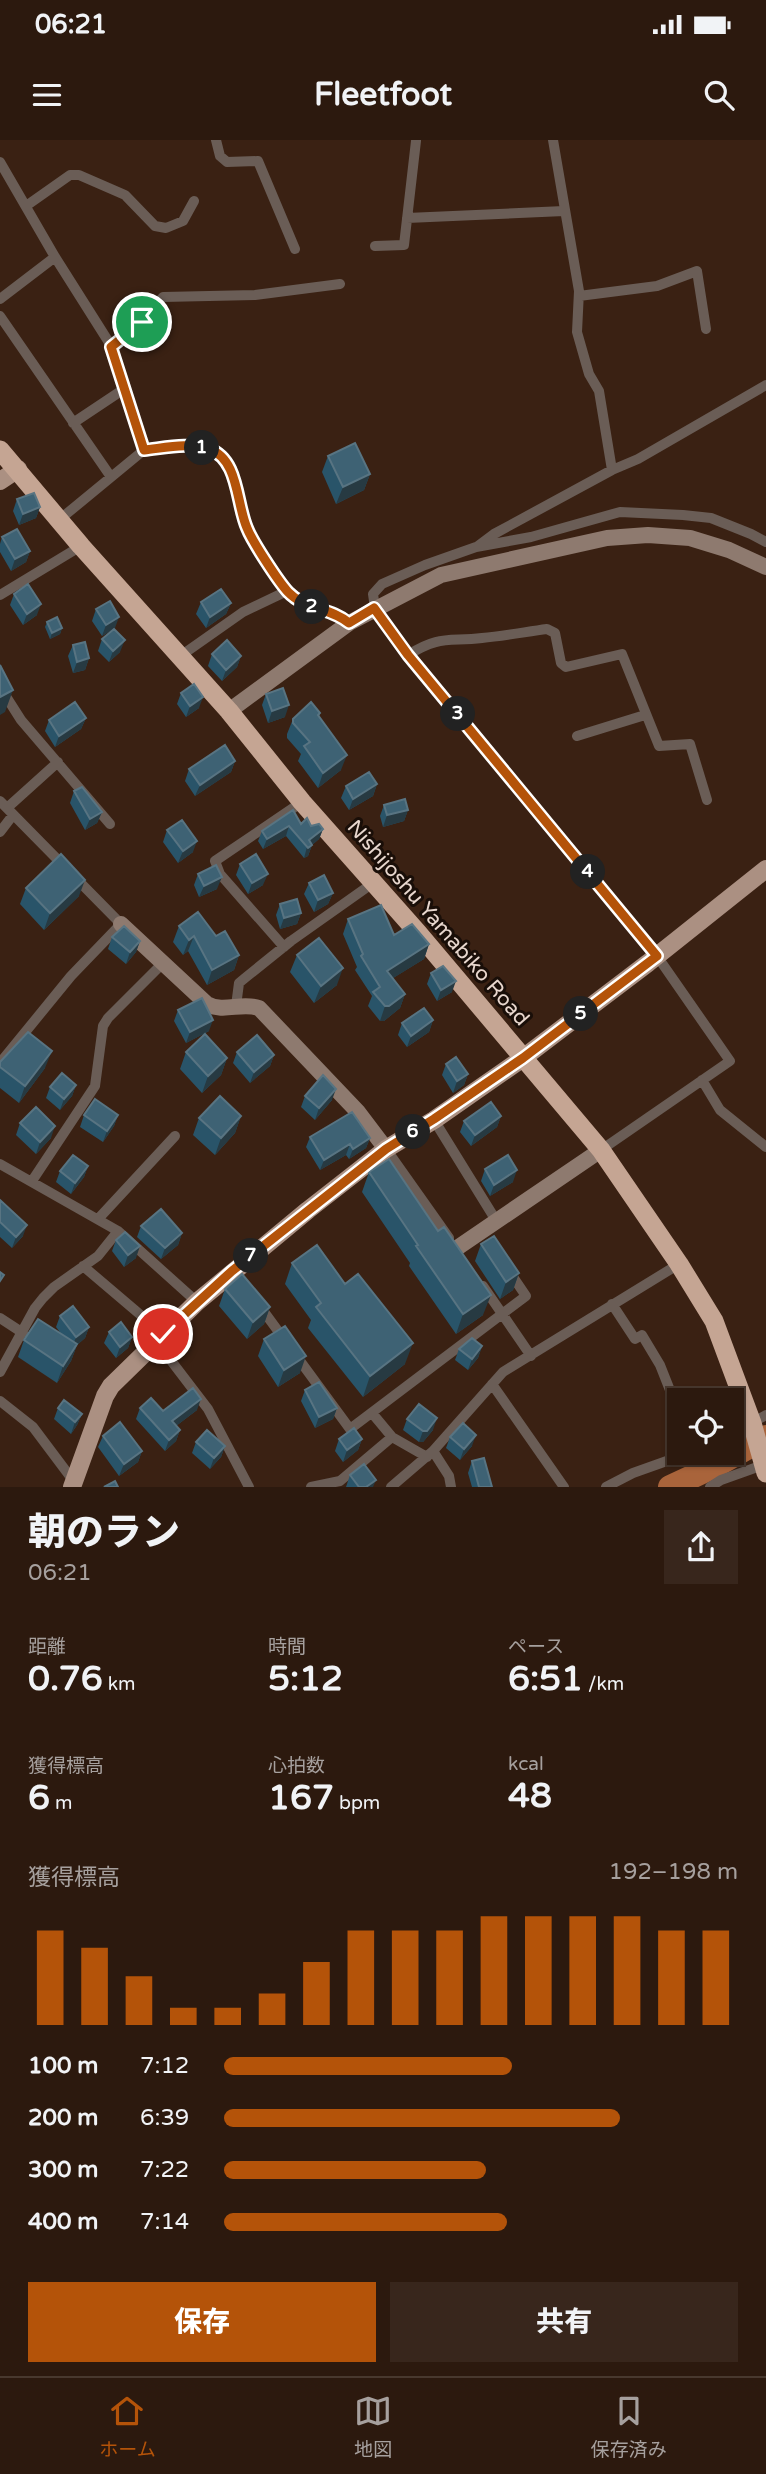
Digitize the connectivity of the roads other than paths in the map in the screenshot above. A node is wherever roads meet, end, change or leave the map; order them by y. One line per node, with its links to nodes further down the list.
1 (216, 140): 10 (street)
2 (553, 140): 7 (street)
3 (416, 141): 8 (street)
4 (0, 162): 6 (street)
5 (194, 201): 6 (street)
6 (26, 206): 11 (street)
7 (565, 211): 8 (street); 13 (street)
8 (407, 218): 9 (street)
9 (375, 246)
10 (295, 249)
11 (55, 257): 14 (street); 17 (street)
12 (340, 284): 17 (street)
13 (579, 296): 16 (street); 24 (street)
14 (0, 299)
15 (0, 316): 20 (street)
16 (706, 329)
17 (111, 347): 19 (street)
18 (766, 385): 24 (street)
19 (124, 389): 20 (street); 22 (street)
20 (73, 423): 25 (street)
21 (0, 450): 23 (highway, Nishijoshu Yamabiko Road)
22 (144, 450): 25 (street); 32 (street)
23 (18, 469): 26 (main road); 27 (highway, Nishijoshu Yamabiko Road)
24 (612, 470): 30 (street)
25 (111, 478): 27 (street)
26 (0, 481)
27 (59, 520): 29 (highway, Nishijoshu Yamabiko Road)
28 (766, 542): 30 (street)
29 (81, 547): 33 (street); 37 (highway, Nishijoshu Yamabiko Road)
30 (476, 547): 34 (street)
31 (766, 567): 34 (street)
32 (287, 591): 35 (street); 37 (street)
33 (1, 592)
34 (374, 608): 35 (street); 36 (street)
35 (349, 623): 39 (street)
36 (408, 655): 40 (street); 52 (street)
37 (179, 657): 39 (highway, Nishijoshu Yamabiko Road)
38 (0, 687): 42 (street)
39 (229, 711): 44 (highway, Nishijoshu Yamabiko Road)
40 (645, 715): 41 (street); 43 (street)
41 (577, 736)
42 (58, 762): 45 (street); 46 (street)
43 (707, 800)
44 (302, 802): 49 (highway, Nishijoshu Yamabiko Road); 51 (street)
45 (7, 808): 47 (street); 50 (street)
46 (110, 824)
47 (0, 832)
48 (766, 869): 52 (main road)
49 (373, 883): 51 (street); 55 (highway, Nishijoshu Yamabiko Road)
50 (121, 924): 53 (street); 56 (street)
51 (285, 947): 54 (street)
52 (657, 956): 55 (main road); 57 (street)
53 (163, 963): 54 (street); 64 (street)
54 (236, 1006): 61 (street)
55 (523, 1058): 58 (main road); 62 (highway, Nishijoshu Yamabiko Road)
56 (0, 1063)
57 (702, 1080): 60 (street); 62 (street)
58 (434, 1119): 61 (main road); 66 (street)
59 (176, 1136): 65 (street)
60 (766, 1147)
61 (386, 1149): 68 (street); 74 (main road)
62 (601, 1150): 66 (street); 70 (highway, Nishijoshu Yamabiko Road)
63 (0, 1164): 64 (street)
64 (32, 1181): 65 (street)
65 (99, 1218): 67 (street)
66 (497, 1222): 68 (street)
67 (118, 1231): 71 (street); 74 (street)
68 (461, 1254)
69 (504, 1263): 76 (street)
70 (679, 1264): 75 (street); 86 (highway, Nishijoshu Yamabiko Road)
71 (83, 1266): 78 (street); 79 (street)
72 (479, 1280): 76 (street)
73 (248, 1292): 85 (street)
74 (197, 1302): 79 (main road)
75 (612, 1304): 80 (street); 83 (street)
76 (501, 1312): 80 (street); 85 (street)
77 (0, 1318): 78 (street)
78 (23, 1333): 81 (street)
79 (159, 1338): 91 (main road); 92 (street)
80 (531, 1356): 82 (street)
81 (0, 1372)
82 (492, 1384): 88 (street); 96 (street)
83 (669, 1388)
84 (0, 1401): 91 (street)
85 (372, 1413): 87 (street)
86 (757, 1425): 90 (highway, Nishijoshu Yamabiko Road)
87 (392, 1437): 88 (street); 93 (street)
88 (430, 1454): 94 (street); 95 (street)
89 (667, 1461): 97 (street)
90 (763, 1465): 98 (street)
91 (75, 1485)
92 (249, 1487)
93 (312, 1487)
94 (390, 1487)
95 (451, 1487)
96 (564, 1487)
97 (606, 1487)
98 (710, 1487)

